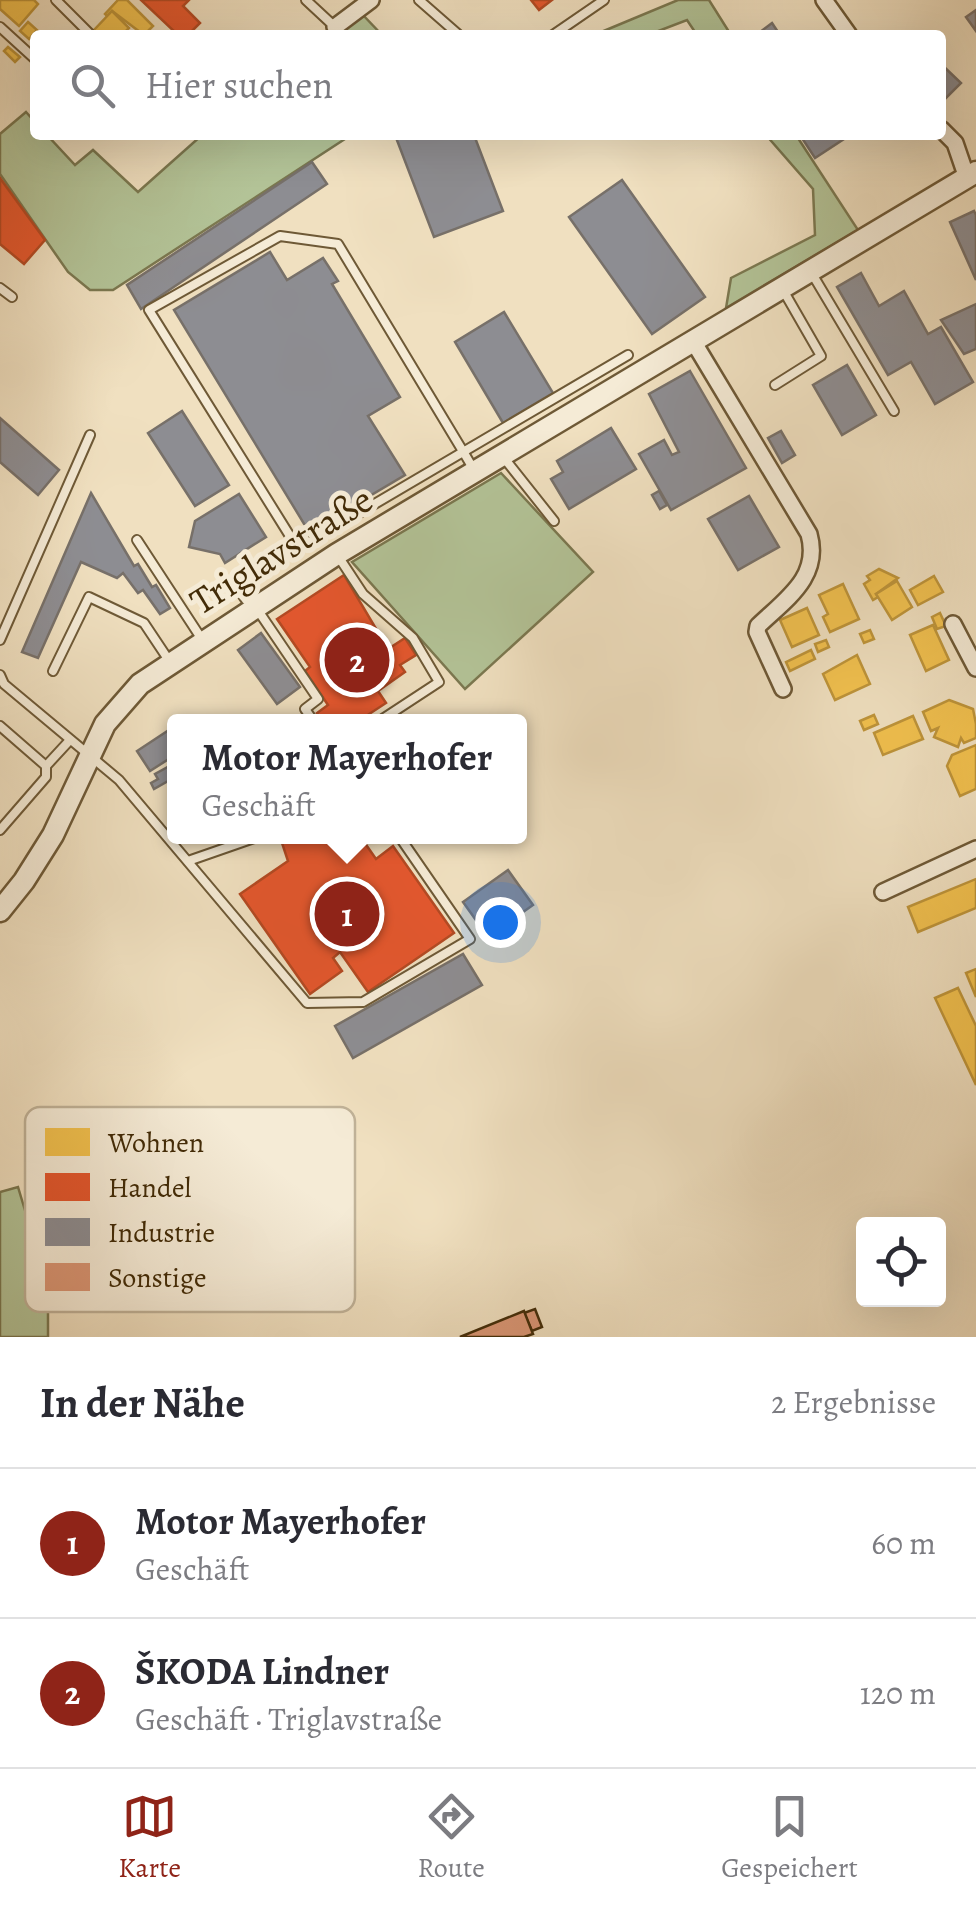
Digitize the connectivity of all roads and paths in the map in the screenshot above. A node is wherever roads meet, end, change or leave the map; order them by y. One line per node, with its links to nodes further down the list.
1 (56, 0): 9 (lane)
2 (306, 0): 8 (lane)
3 (371, 0): 8 (street)
4 (418, 0): 10 (lane)
5 (604, 0): 11 (lane)
6 (824, 0): 12 (street)
7 (0, 26): 13 (lane)
8 (335, 27)
9 (86, 30)
10 (453, 30)
11 (560, 30)
12 (845, 30)
13 (30, 55)
14 (946, 134): 15 (street)
15 (971, 175): 16 (street, Triglavstraße)
16 (811, 272): 18 (street, Triglavstraße); 23 (lane)
17 (0, 288): 19 (lane)
18 (782, 289): 20 (street, Triglavstraße); 22 (lane)
19 (12, 298)
20 (693, 341): 25 (street, Triglavstraße); 39 (street)
21 (628, 355): 26 (lane)
22 (775, 385)
23 (894, 410)
24 (90, 434): 33 (lane)
25 (502, 454): 26 (street, Triglavstraße); 27 (lane)
26 (469, 462): 26 (lane); 29 (street, Triglavstraße)
27 (554, 521)
28 (138, 540): 34 (lane)
29 (337, 554): 31 (street, Triglavstraße); 41 (lane)
30 (235, 584): 31 (lane)
31 (255, 606): 34 (street, Triglavstraße); 40 (lane)
32 (953, 624): 36 (street)
33 (0, 640)
34 (203, 640): 35 (street, Triglavstraße)
35 (170, 662): 37 (lane); 44 (street, Triglavstraße)
36 (976, 668)
37 (52, 671)
38 (0, 676): 43 (lane)
39 (783, 689)
40 (308, 714)
41 (390, 714)
42 (0, 726): 45 (lane)
43 (70, 740): 44 (lane); 45 (lane)
44 (90, 756): 47 (lane); 54 (street, Triglavstraße)
45 (46, 766): 46 (lane)
46 (0, 830)
47 (167, 836)
48 (174, 844): 52 (lane)
49 (237, 844): 52 (lane)
50 (405, 844): 52 (lane)
51 (976, 849): 53 (street)
52 (188, 861)
53 (883, 892)
54 (0, 910)

